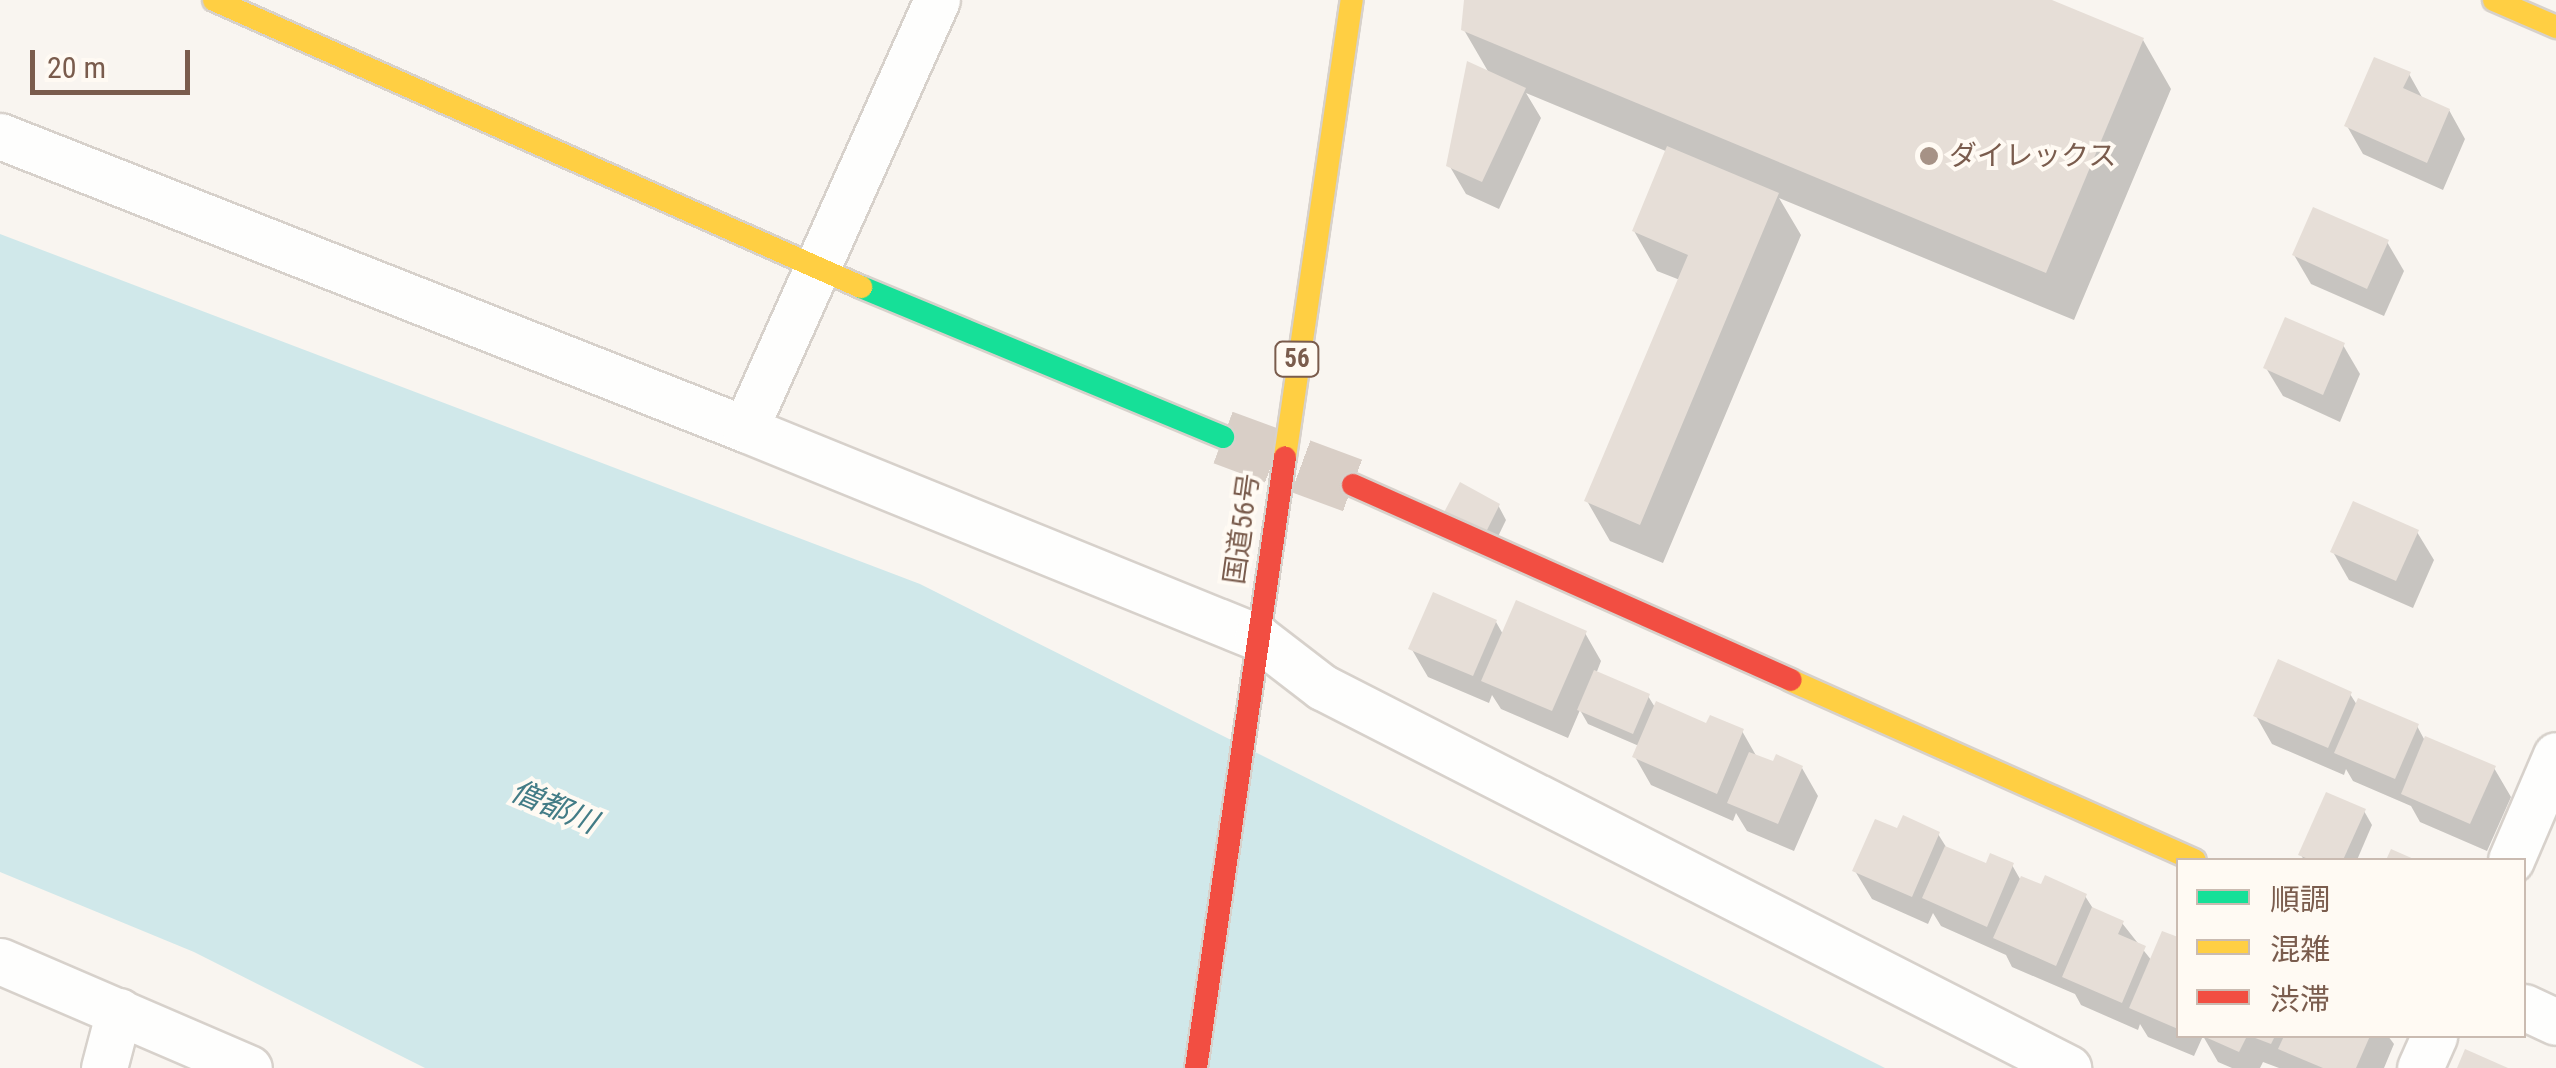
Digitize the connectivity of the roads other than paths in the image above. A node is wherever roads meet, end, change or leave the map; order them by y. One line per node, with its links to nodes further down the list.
1 (214, 0): 7 (main road)
2 (937, 0): 7 (street)
3 (1352, 0): 11 (main road, 国道56号 / 56)
4 (2494, 0): 5 (main road)
5 (2556, 28)
6 (0, 136): 8 (street)
7 (816, 268): 8 (street); 9 (main road)
8 (745, 429): 11 (street)
9 (1222, 437)
10 (1353, 485): 13 (main road)
11 (1256, 638): 22 (main road, 国道56号 / 56); 23 (street)
12 (2556, 756): 14 (street)
13 (2191, 858)
14 (2512, 858)
15 (0, 961): 17 (street)
16 (2526, 1008): 18 (street)
17 (119, 1011): 20 (street); 21 (street)
18 (2556, 1022)
19 (2433, 1038): 24 (street)
20 (104, 1068)
21 (249, 1068)
22 (1196, 1068)
23 (2068, 1068)
24 (2420, 1068)

